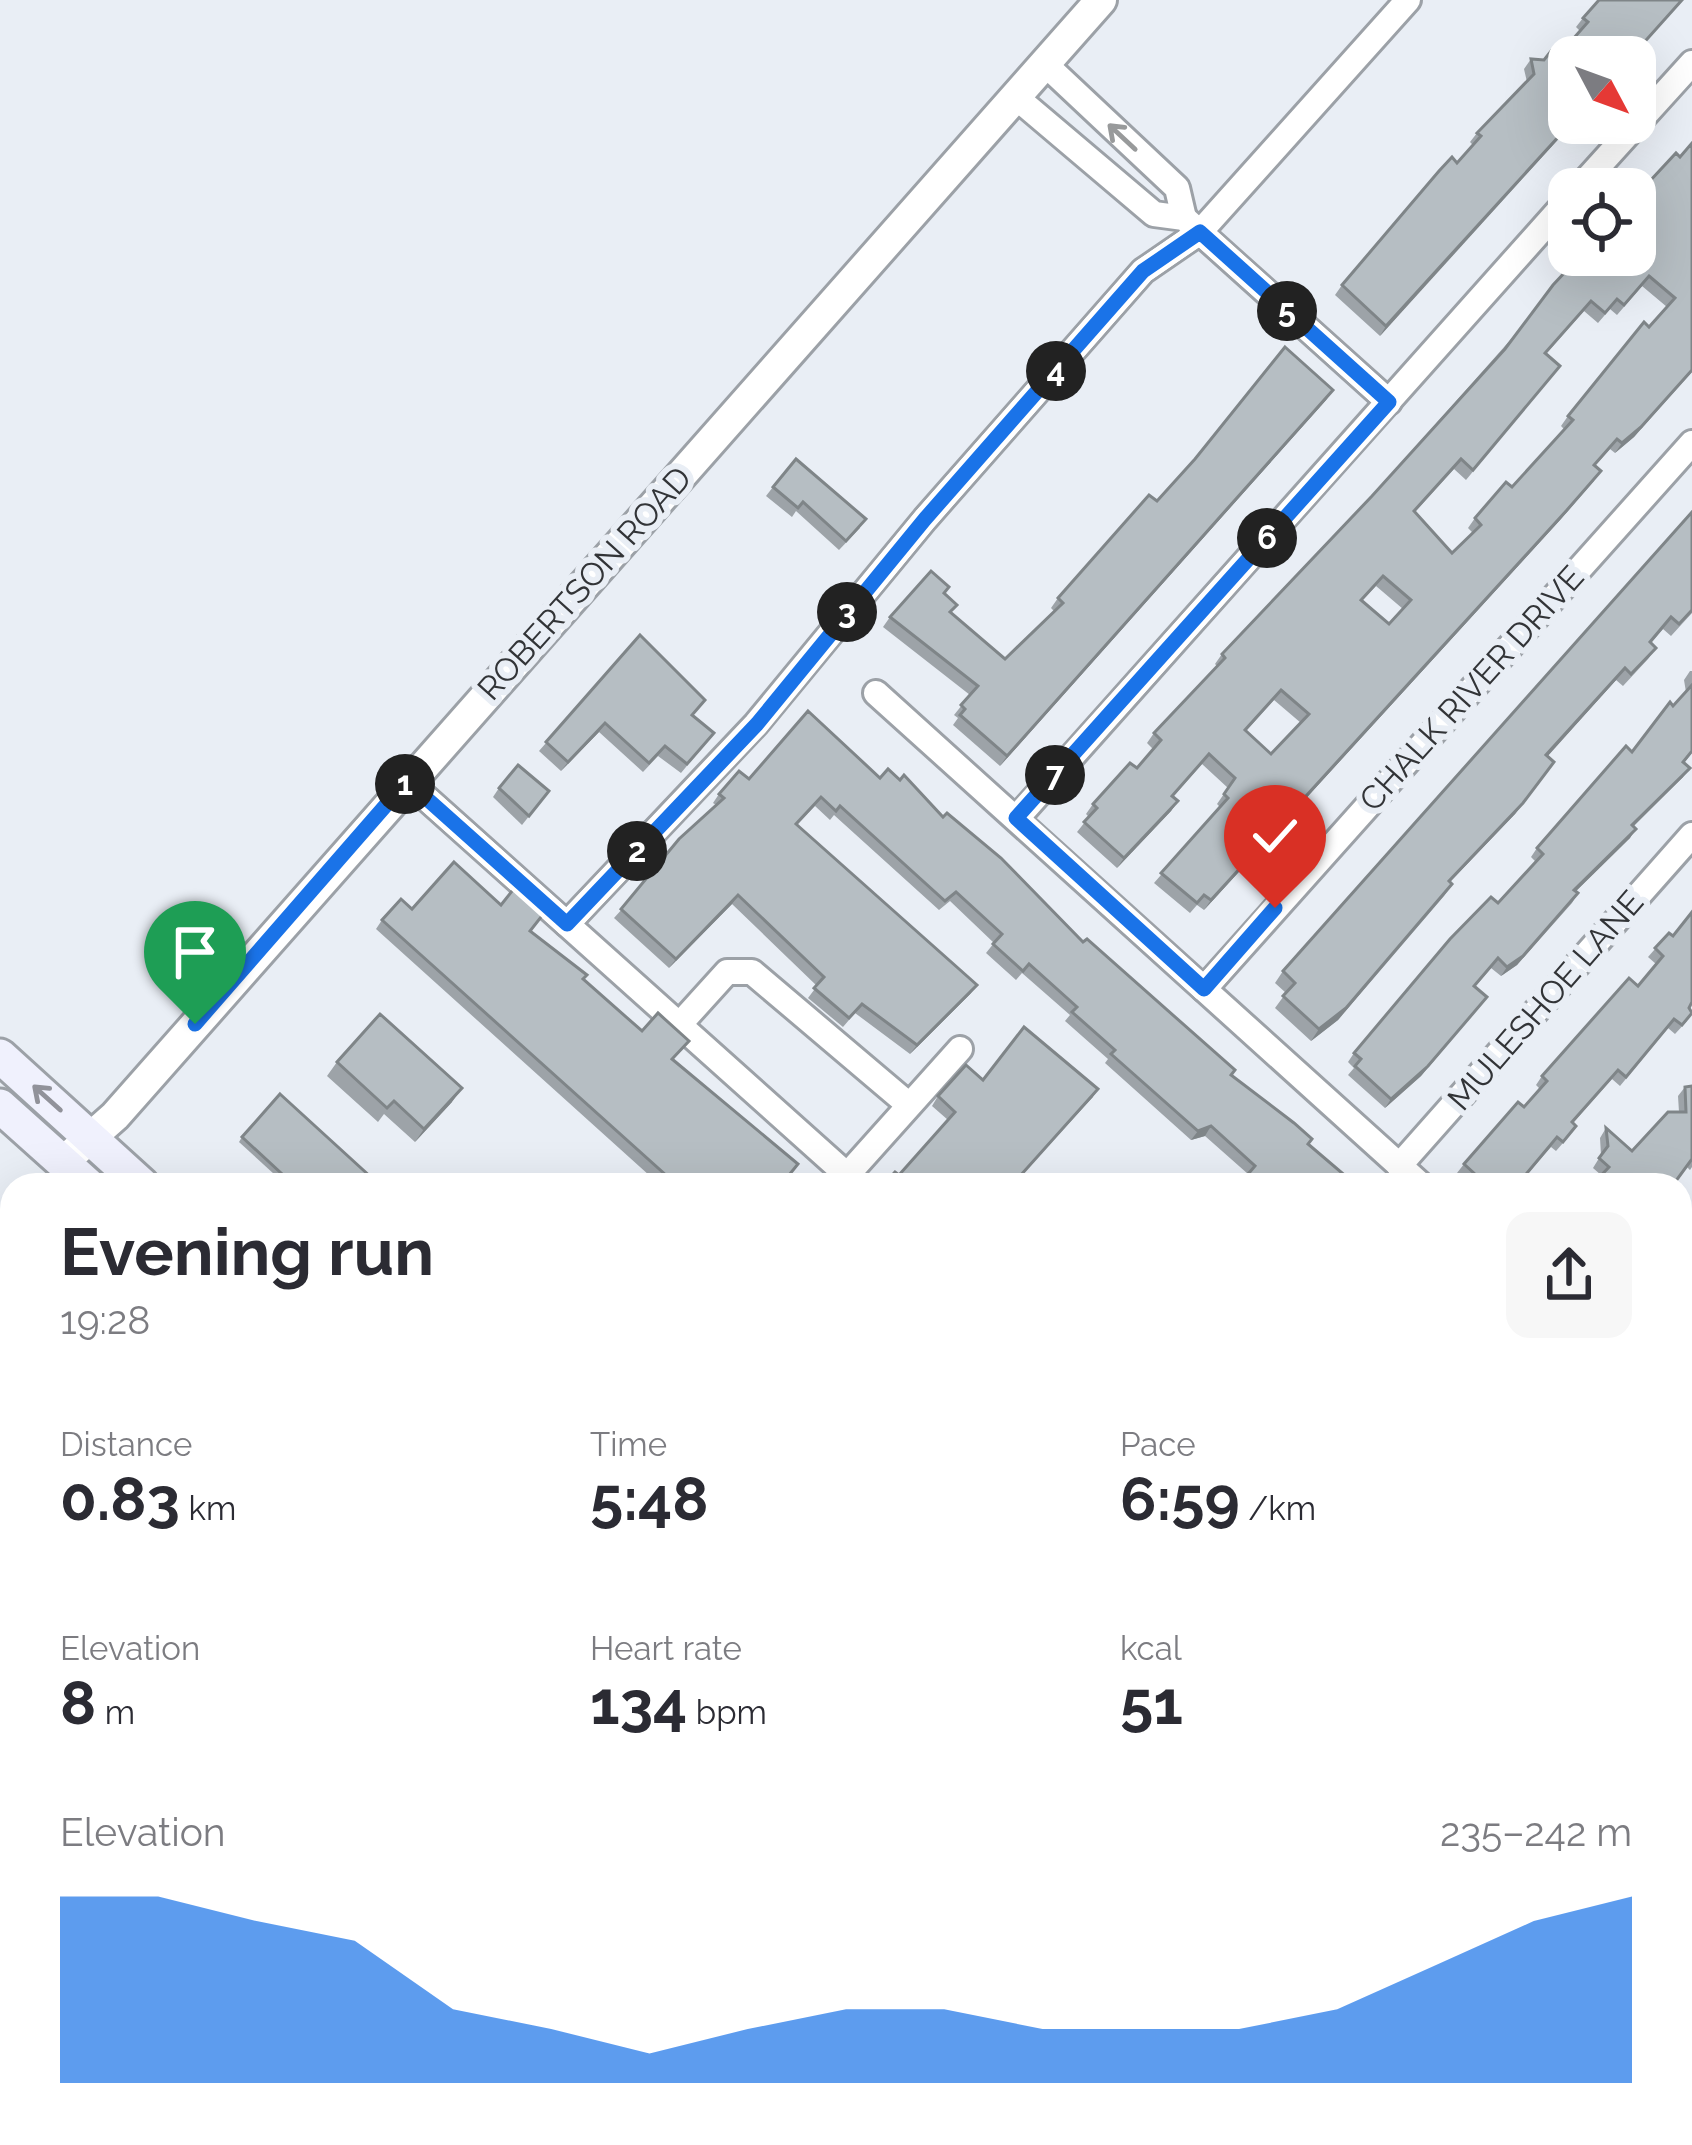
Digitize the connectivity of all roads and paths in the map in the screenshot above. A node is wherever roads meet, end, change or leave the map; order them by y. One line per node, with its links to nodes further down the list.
1 (1101, 0): 4 (street, ROBERTSON ROAD)
2 (1408, 0): 8 (street)
3 (1692, 63): 6 (street)
4 (1045, 64): 5 (street, ROBERTSON ROAD); 8 (street, one-way to 4)
5 (1017, 98): 8 (street); 12 (street, ROBERTSON ROAD)
6 (1597, 168)
7 (1548, 223): 9 (street)
8 (1192, 225): 9 (street); 15 (street)
9 (1389, 402): 13 (street)
10 (1692, 443): 16 (street, CHALK RIVER DRIVE)
11 (876, 693): 13 (street)
12 (407, 781): 15 (street); 22 (street, ROBERTSON ROAD)
13 (1016, 818): 16 (street)
14 (1692, 835): 23 (street, MULESHOE LANE)
15 (567, 924): 17 (street)
16 (1204, 989): 23 (street)
17 (679, 1024): 20 (street); 27 (street)
18 (960, 1049): 20 (street)
19 (0, 1056): 22 (main road, one-way to 19)
20 (910, 1105): 28 (street)
21 (0, 1106): 24 (main road)
22 (94, 1139): 25 (street, ROBERTSON ROAD); 26 (main road)
23 (1399, 1166): 29 (street)
24 (75, 1173)
25 (77, 1173)
26 (129, 1173)
27 (836, 1173)
28 (849, 1173)
29 (1407, 1173)

